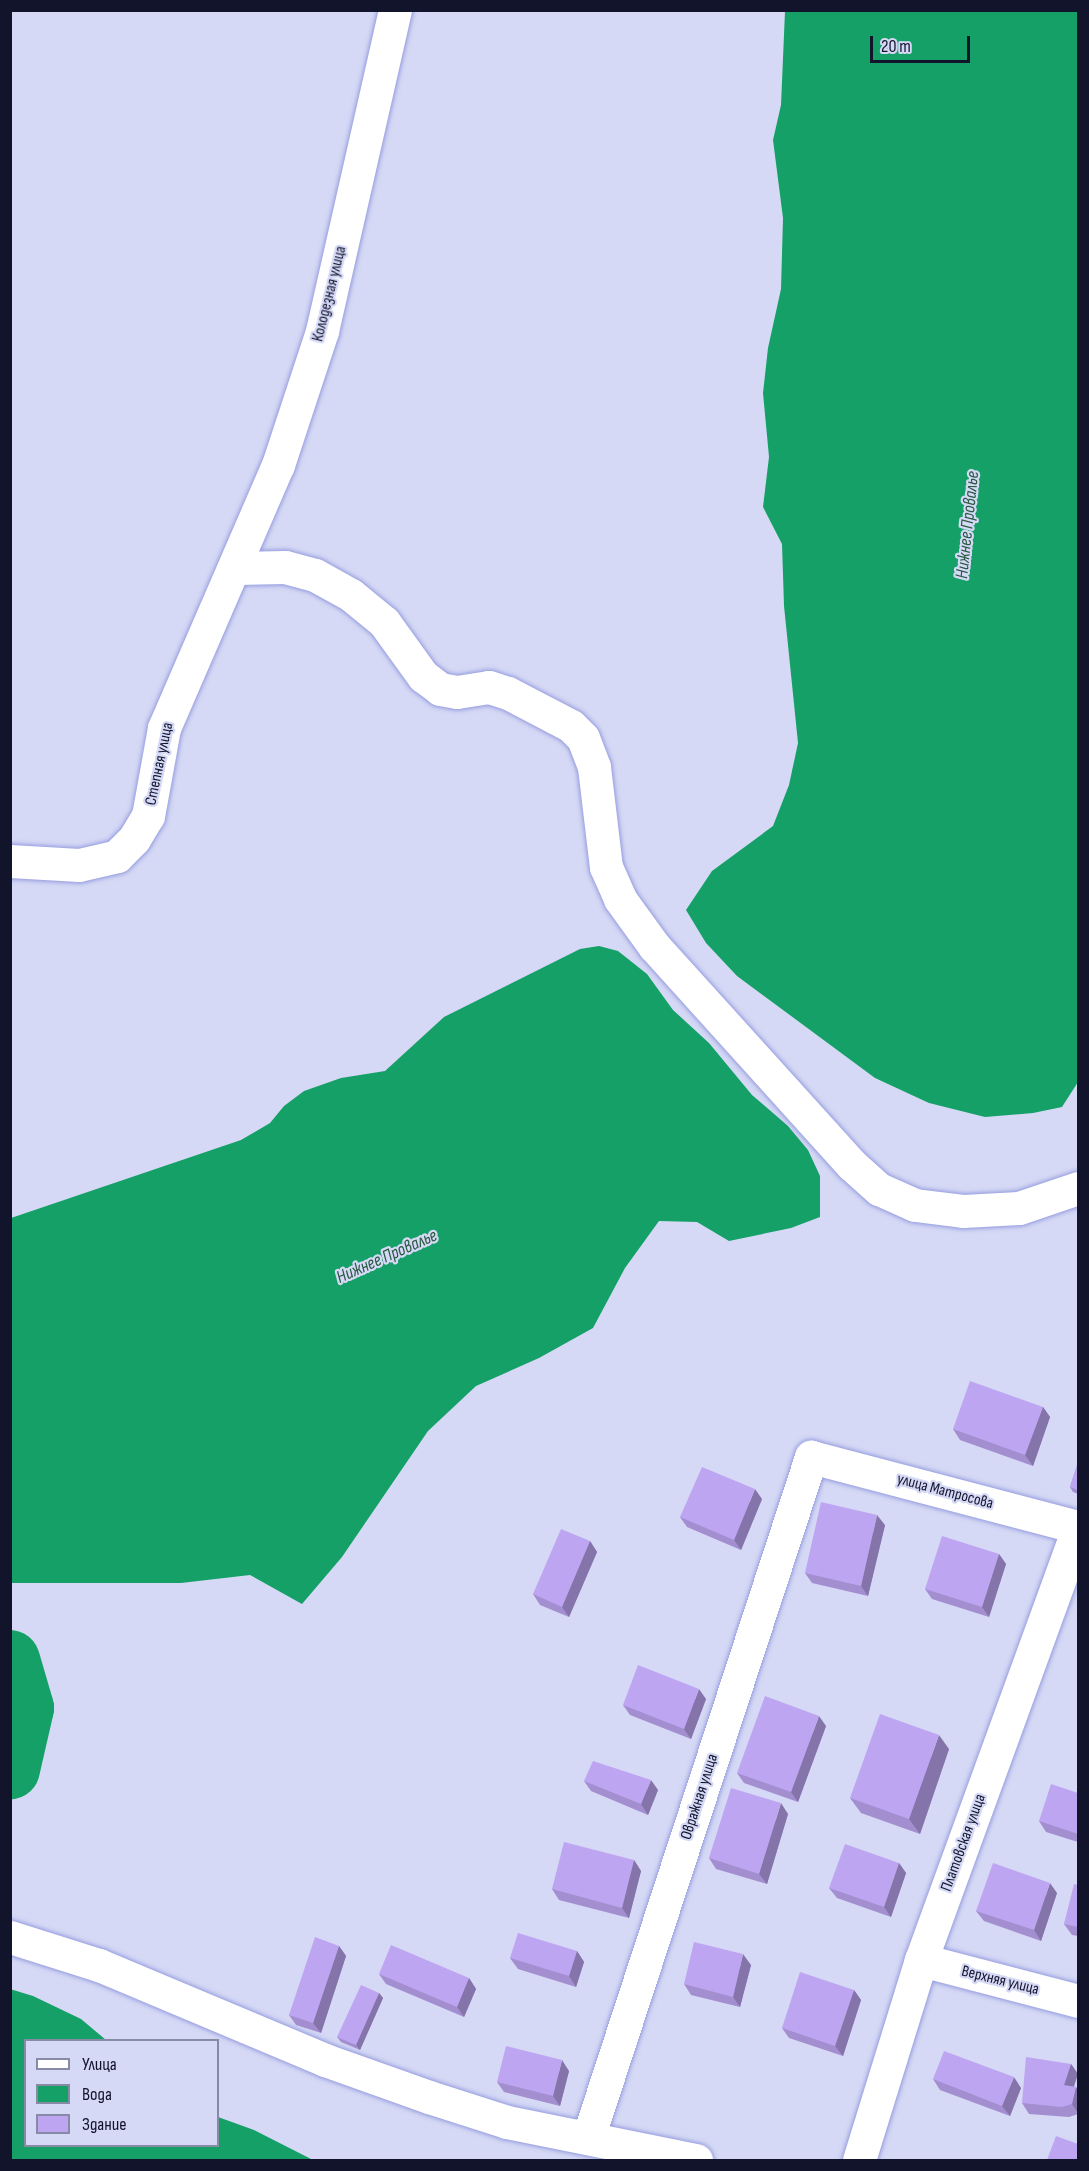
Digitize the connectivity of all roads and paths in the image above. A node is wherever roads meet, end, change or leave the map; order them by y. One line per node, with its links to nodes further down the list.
1 (395, 10): 2 (street, Колодезная улица)
2 (236, 568): 3 (street, Степная улица); 4 (street)
3 (10, 861)
4 (1078, 1188)
5 (811, 1457): 6 (street, улица Матросова); 10 (street, Овражная улица)
6 (1078, 1527): 8 (street, Платовская улица)
7 (10, 1937): 10 (street)
8 (921, 1960): 9 (street, Верхняя улица); 12 (street, Платовская улица)
9 (1078, 2001)
10 (588, 2138): 11 (street)
11 (696, 2160)
12 (858, 2160)

